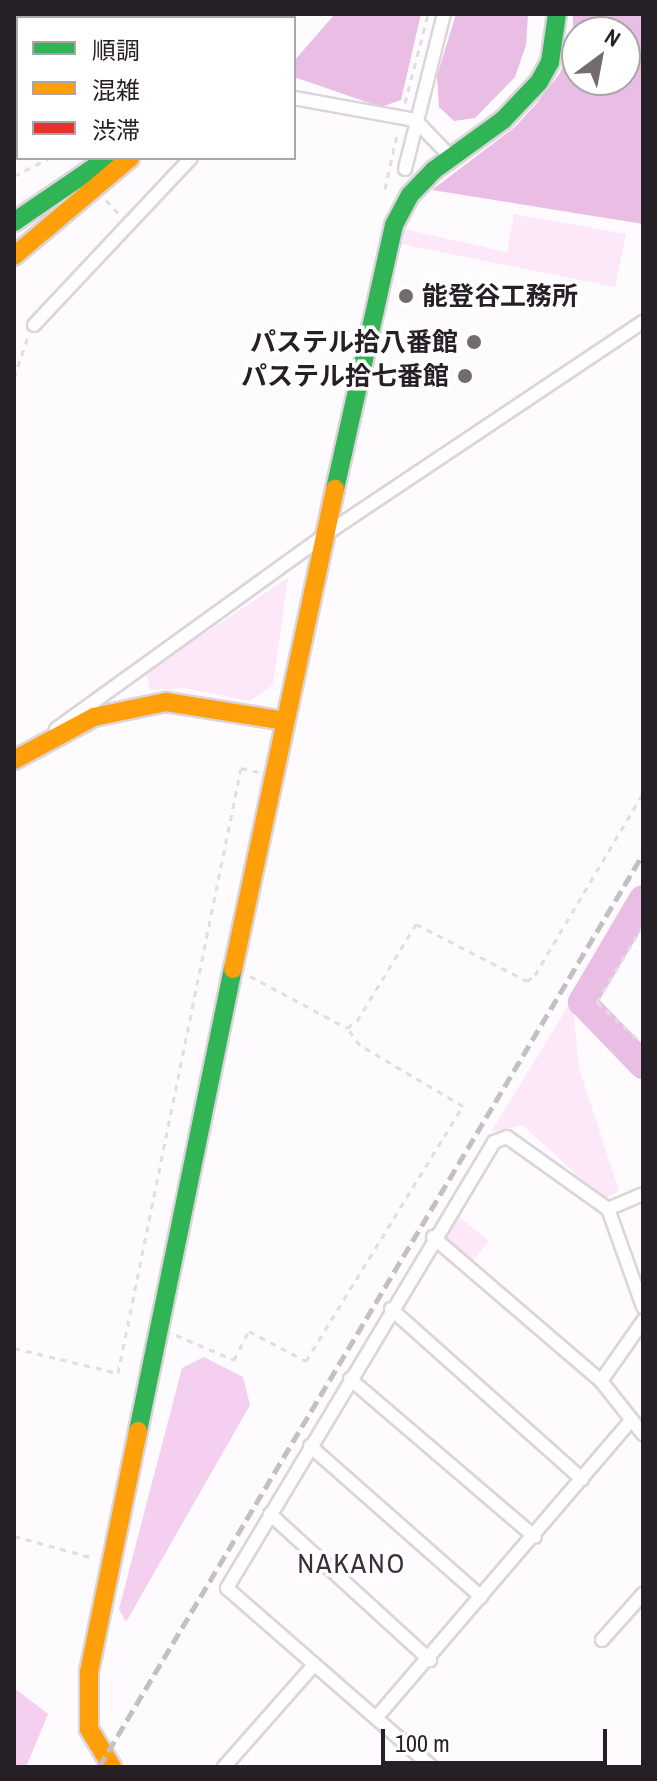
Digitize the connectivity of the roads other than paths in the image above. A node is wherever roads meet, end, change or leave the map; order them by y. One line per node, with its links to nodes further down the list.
1 (444, 14): 4 (street)
2 (557, 14): 5 (main road)
3 (296, 98): 4 (street)
4 (415, 120): 5 (street); 9 (street)
5 (450, 156): 14 (main road)
6 (104, 160): 10 (main road)
7 (128, 160): 11 (main road)
8 (189, 160): 13 (street)
9 (405, 169)
10 (14, 222)
11 (14, 256)
12 (643, 322): 14 (street)
13 (34, 325)
14 (329, 532): 15 (main road); 16 (street)
15 (284, 721): 16 (main road); 38 (main road)
16 (14, 760)
17 (643, 1194): 18 (street)
18 (608, 1209): 19 (street); 20 (street)
19 (433, 1237): 22 (street); 25 (street)
20 (638, 1277): 21 (street)
21 (643, 1307)
22 (391, 1309): 24 (street); 29 (street)
23 (643, 1321): 25 (street)
24 (350, 1379): 28 (street); 31 (street)
25 (601, 1381): 26 (street)
26 (631, 1420): 27 (street); 29 (street)
27 (643, 1434)
28 (310, 1446): 30 (street); 33 (street)
29 (582, 1479): 31 (street)
30 (270, 1514): 35 (street); 36 (street)
31 (535, 1537): 33 (street)
32 (643, 1594): 34 (street)
33 (481, 1597): 35 (street)
34 (602, 1640)
35 (430, 1660): 37 (street)
36 (314, 1665): 37 (street); 39 (street)
37 (376, 1718): 40 (street)
38 (112, 1767)
39 (224, 1767)
40 (432, 1767)

